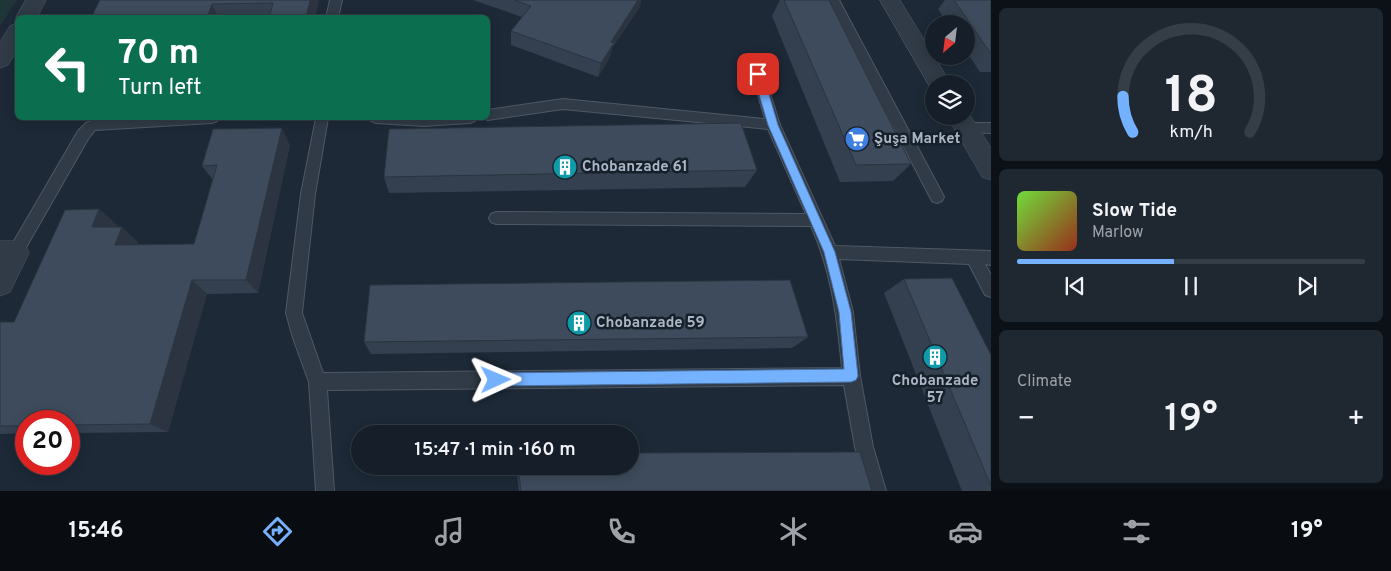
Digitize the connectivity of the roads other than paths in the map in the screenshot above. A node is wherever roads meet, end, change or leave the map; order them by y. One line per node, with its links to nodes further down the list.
1 (36, 0): 5 (street)
2 (336, 0): 6 (lane)
3 (834, 0): 21 (lane)
4 (890, 0): 10 (street)
5 (28, 15)
6 (333, 15)
7 (15, 36): 8 (street)
8 (0, 60)
9 (758, 74): 16 (lane)
10 (935, 75)
11 (490, 115): 16 (lane)
12 (175, 120): 25 (lane)
13 (322, 120): 31 (lane)
14 (392, 120): 15 (lane)
15 (455, 120)
16 (773, 125): 23 (lane)
17 (964, 125): 20 (street)
18 (975, 125): 19 (lane)
19 (991, 128)
20 (991, 170)
21 (937, 197)
22 (496, 218): 23 (lane)
23 (816, 220): 24 (lane)
24 (830, 252): 26 (lane); 30 (lane)
25 (8, 253): 28 (street)
26 (974, 258): 27 (lane); 29 (lane)
27 (991, 258)
28 (0, 283)
29 (991, 290)
30 (851, 376): 31 (lane); 33 (lane)
31 (318, 382): 32 (lane)
32 (324, 491)
33 (877, 491)

